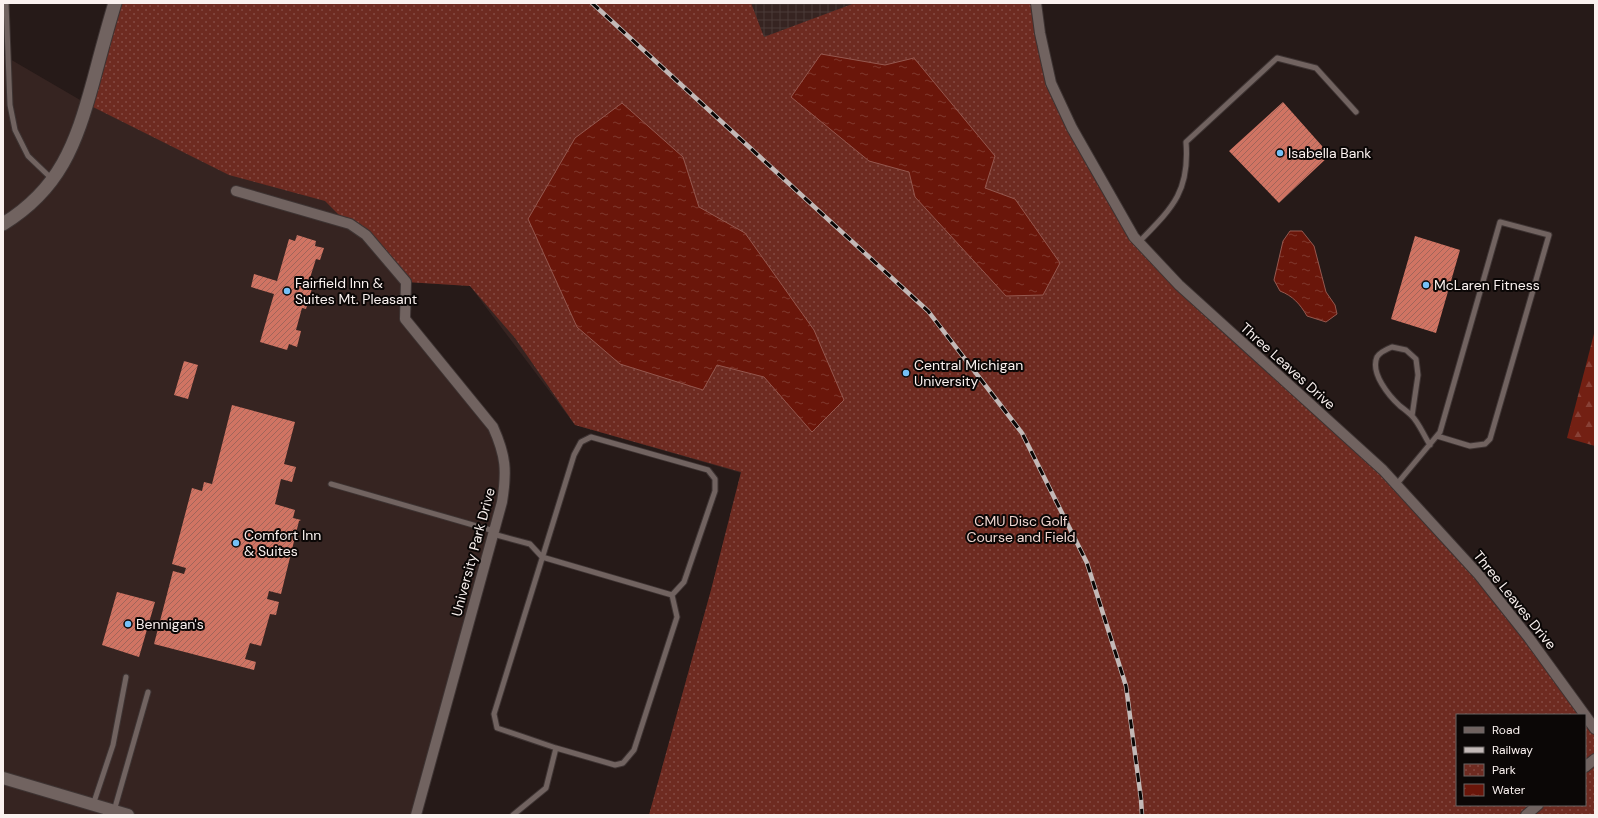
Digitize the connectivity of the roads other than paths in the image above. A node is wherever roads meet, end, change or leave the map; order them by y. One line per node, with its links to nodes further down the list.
1 (6, 3): 5 (lane)
2 (115, 3): 5 (main road)
3 (1036, 3): 8 (street, Three Leaves Drive)
4 (1356, 112): 8 (lane)
5 (53, 180): 7 (main road)
6 (236, 191): 14 (street, University Park Drive)
7 (3, 224)
8 (1139, 242): 13 (street, Three Leaves Drive)
9 (1412, 416): 9 (lane); 11 (lane)
10 (1437, 436): 10 (lane); 11 (lane)
11 (1430, 445): 13 (lane)
12 (331, 484): 14 (lane)
13 (1396, 485): 19 (street, Three Leaves Drive)
14 (493, 533): 15 (lane); 30 (street, University Park Drive)
15 (542, 557): 16 (lane); 16 (lane); 22 (lane)
16 (672, 595): 22 (lane)
17 (126, 677): 26 (lane)
18 (148, 692): 28 (lane)
19 (1584, 714)
20 (1586, 716): 21 (street, Three Leaves Drive)
21 (1595, 729)
22 (556, 748): 31 (lane)
23 (1595, 759): 24 (street)
24 (1586, 766)
25 (3, 778): 26 (street)
26 (94, 806): 28 (street)
27 (1537, 806): 32 (street)
28 (114, 812): 29 (street)
29 (128, 815)
30 (416, 815)
31 (513, 815)
32 (1526, 815)

